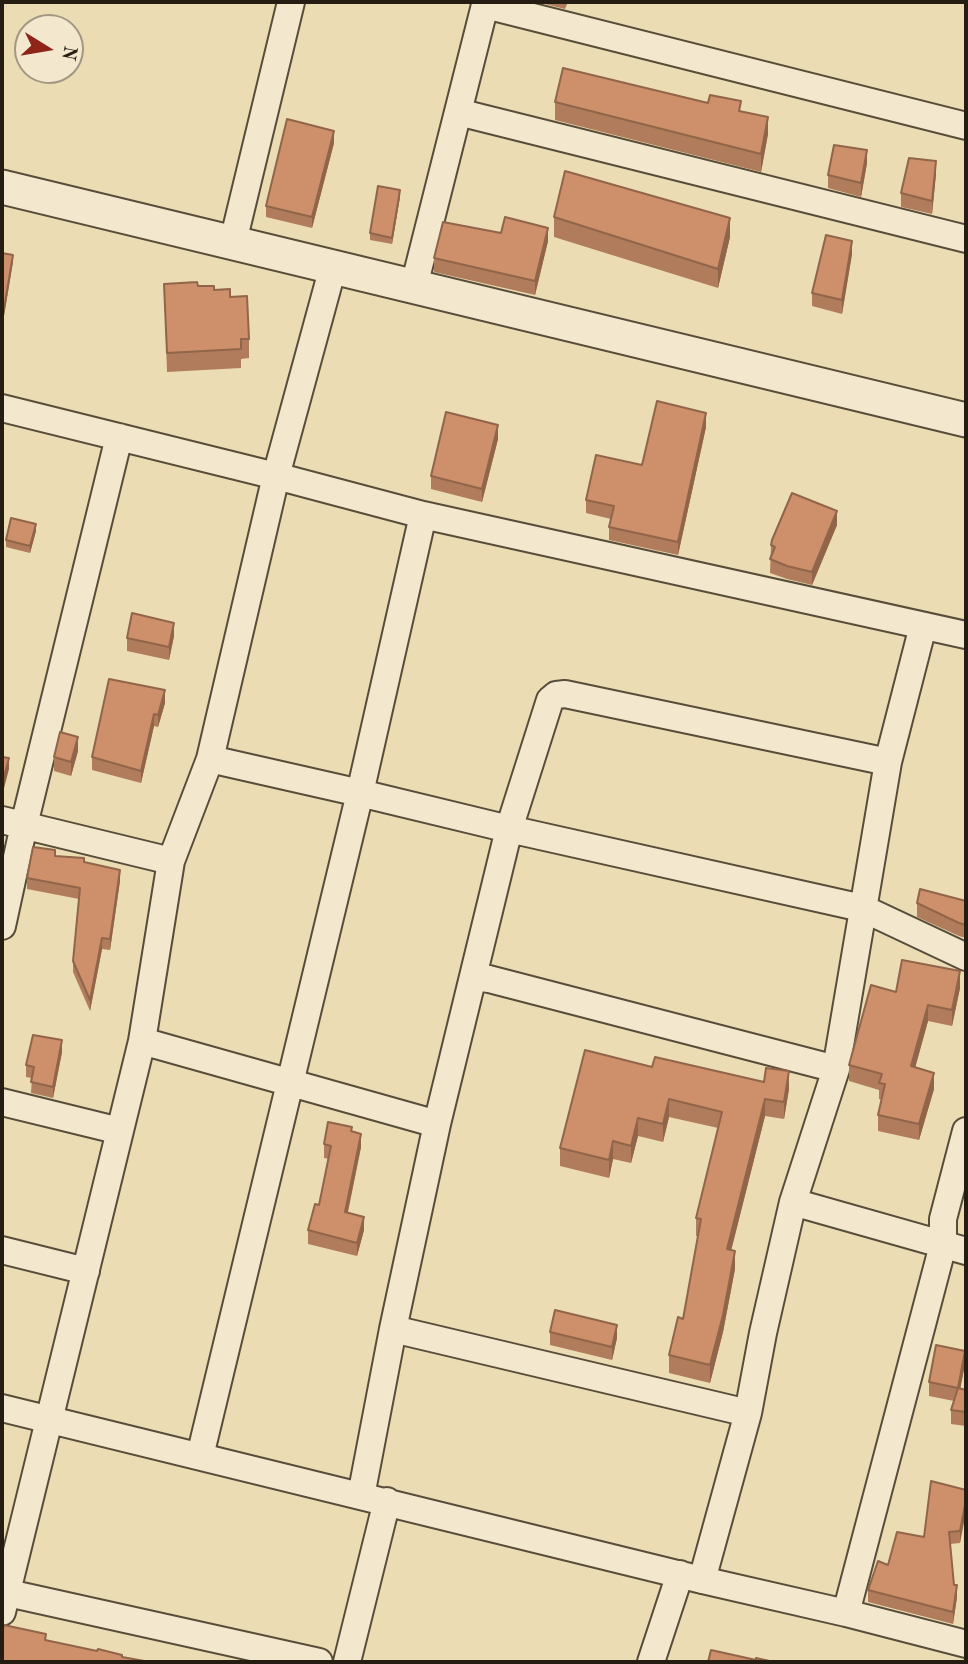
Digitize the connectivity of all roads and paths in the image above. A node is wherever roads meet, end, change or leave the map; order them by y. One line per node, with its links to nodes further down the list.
1 (291, 2): 6 (street)
2 (458, 112): 3 (street); 5 (street); 8 (street)
3 (966, 126)
4 (2, 187): 6 (street)
5 (966, 239)
6 (233, 242): 7 (street)
7 (333, 267): 8 (street); 12 (street)
8 (414, 286): 10 (street)
9 (2, 408): 11 (street)
10 (966, 418)
11 (120, 437): 12 (street); 19 (street)
12 (276, 476): 13 (street); 16 (street)
13 (423, 515): 14 (street); 18 (street)
14 (923, 626): 15 (street); 17 (street)
15 (966, 635)
16 (210, 759): 18 (street); 21 (street)
17 (888, 762): 20 (street); 22 (street)
18 (360, 793): 20 (street); 28 (street)
19 (13, 823): 21 (street); 23 (street)
20 (509, 829): 22 (street); 25 (street)
21 (171, 861): 26 (street)
22 (862, 908): 24 (street); 27 (street)
23 (2, 926)
24 (966, 957)
25 (474, 977): 27 (street); 30 (street)
26 (142, 1041): 28 (street); 31 (street)
27 (836, 1069): 33 (street)
28 (289, 1084): 30 (street); 41 (street)
29 (2, 1102): 31 (street)
30 (437, 1124): 37 (street)
31 (120, 1131): 36 (street)
32 (966, 1131): 34 (street)
33 (793, 1202): 34 (street); 39 (street)
34 (954, 1248): 46 (street)
35 (2, 1250): 36 (street)
36 (86, 1271): 40 (street)
37 (393, 1329): 39 (street); 42 (street)
38 (2, 1408): 40 (street)
39 (748, 1413): 44 (street)
40 (49, 1420): 41 (street); 45 (street)
41 (200, 1456): 42 (street)
42 (361, 1496): 43 (street)
43 (387, 1502): 44 (street); 49 (street)
44 (691, 1577): 46 (street); 50 (street)
45 (5, 1603): 48 (street)
46 (845, 1613): 47 (street)
47 (966, 1644)
48 (319, 1662)
49 (347, 1662)
50 (651, 1662)

